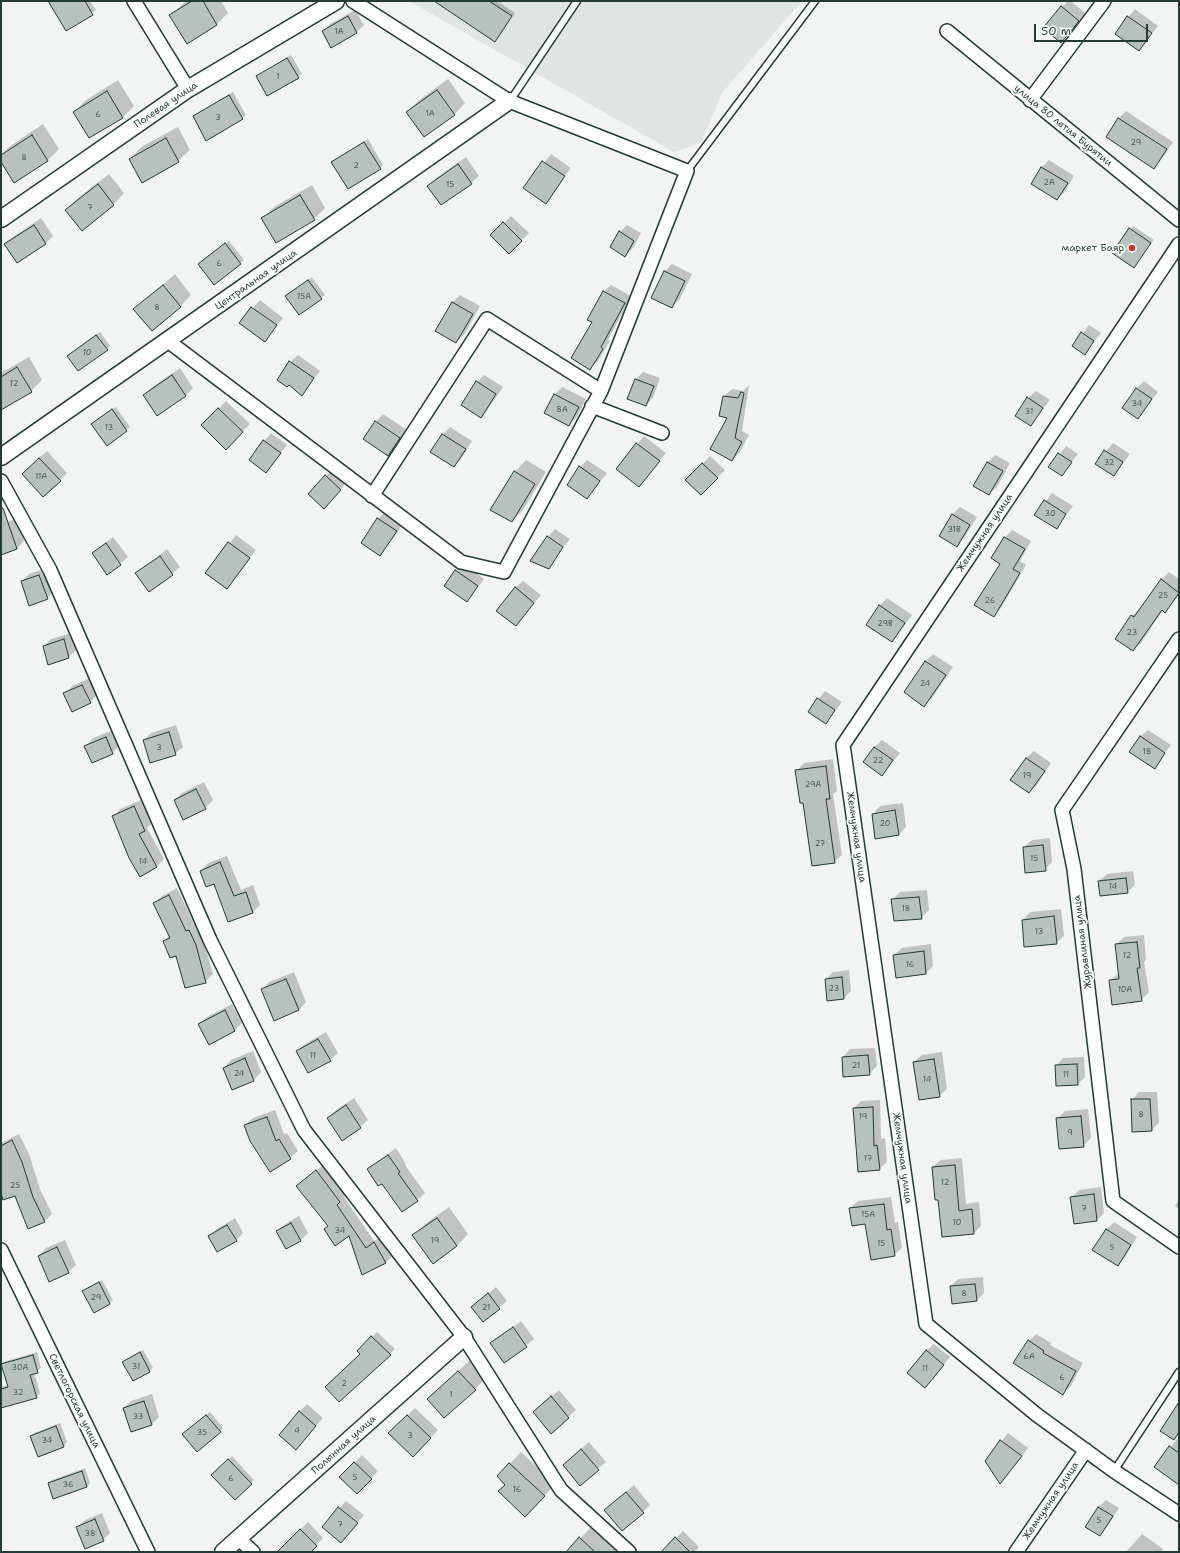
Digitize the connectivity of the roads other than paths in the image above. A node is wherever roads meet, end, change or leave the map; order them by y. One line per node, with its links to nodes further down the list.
1 (134, 1): 8 (street)
2 (336, 1): 8 (street, Полевая улица)
3 (353, 1): 10 (street)
4 (577, 1): 10 (lane)
5 (815, 1): 11 (lane)
6 (1104, 1): 9 (street)
7 (947, 31): 9 (street, улица 80 летия Бурятии)
8 (188, 89): 12 (street, Полевая улица)
9 (1030, 100): 13 (street, улица 80 летия Бурятии)
10 (509, 101): 11 (street); 15 (street, Центральная улица)
11 (687, 171): 16 (street)
12 (1, 219)
13 (1179, 220)
14 (1179, 244): 27 (street, Жемчужная улица)
15 (168, 341): 19 (street, Центральная улица); 21 (street)
16 (600, 390): 17 (street); 21 (street)
17 (592, 406): 18 (street); 21 (street)
18 (662, 433)
19 (1, 457)
20 (1, 481): 25 (street)
21 (372, 496)
22 (1179, 639): 23 (street, Журавлиная улица)
23 (1179, 1247)
24 (1, 1250): 31 (street, Светлогорская улица)
25 (464, 1337): 30 (street, Полынная улица); 34 (street)
26 (1179, 1372): 28 (lane)
27 (1086, 1450): 28 (street, Жемчужная улица); 35 (street, Жемчужная улица)
28 (1114, 1471): 29 (street, Жемчужная улица)
29 (1179, 1514)
30 (239, 1539): 32 (street, Полынная улица); 33 (street)
31 (148, 1552)
32 (223, 1552)
33 (253, 1552)
34 (629, 1552)
35 (1016, 1552)

